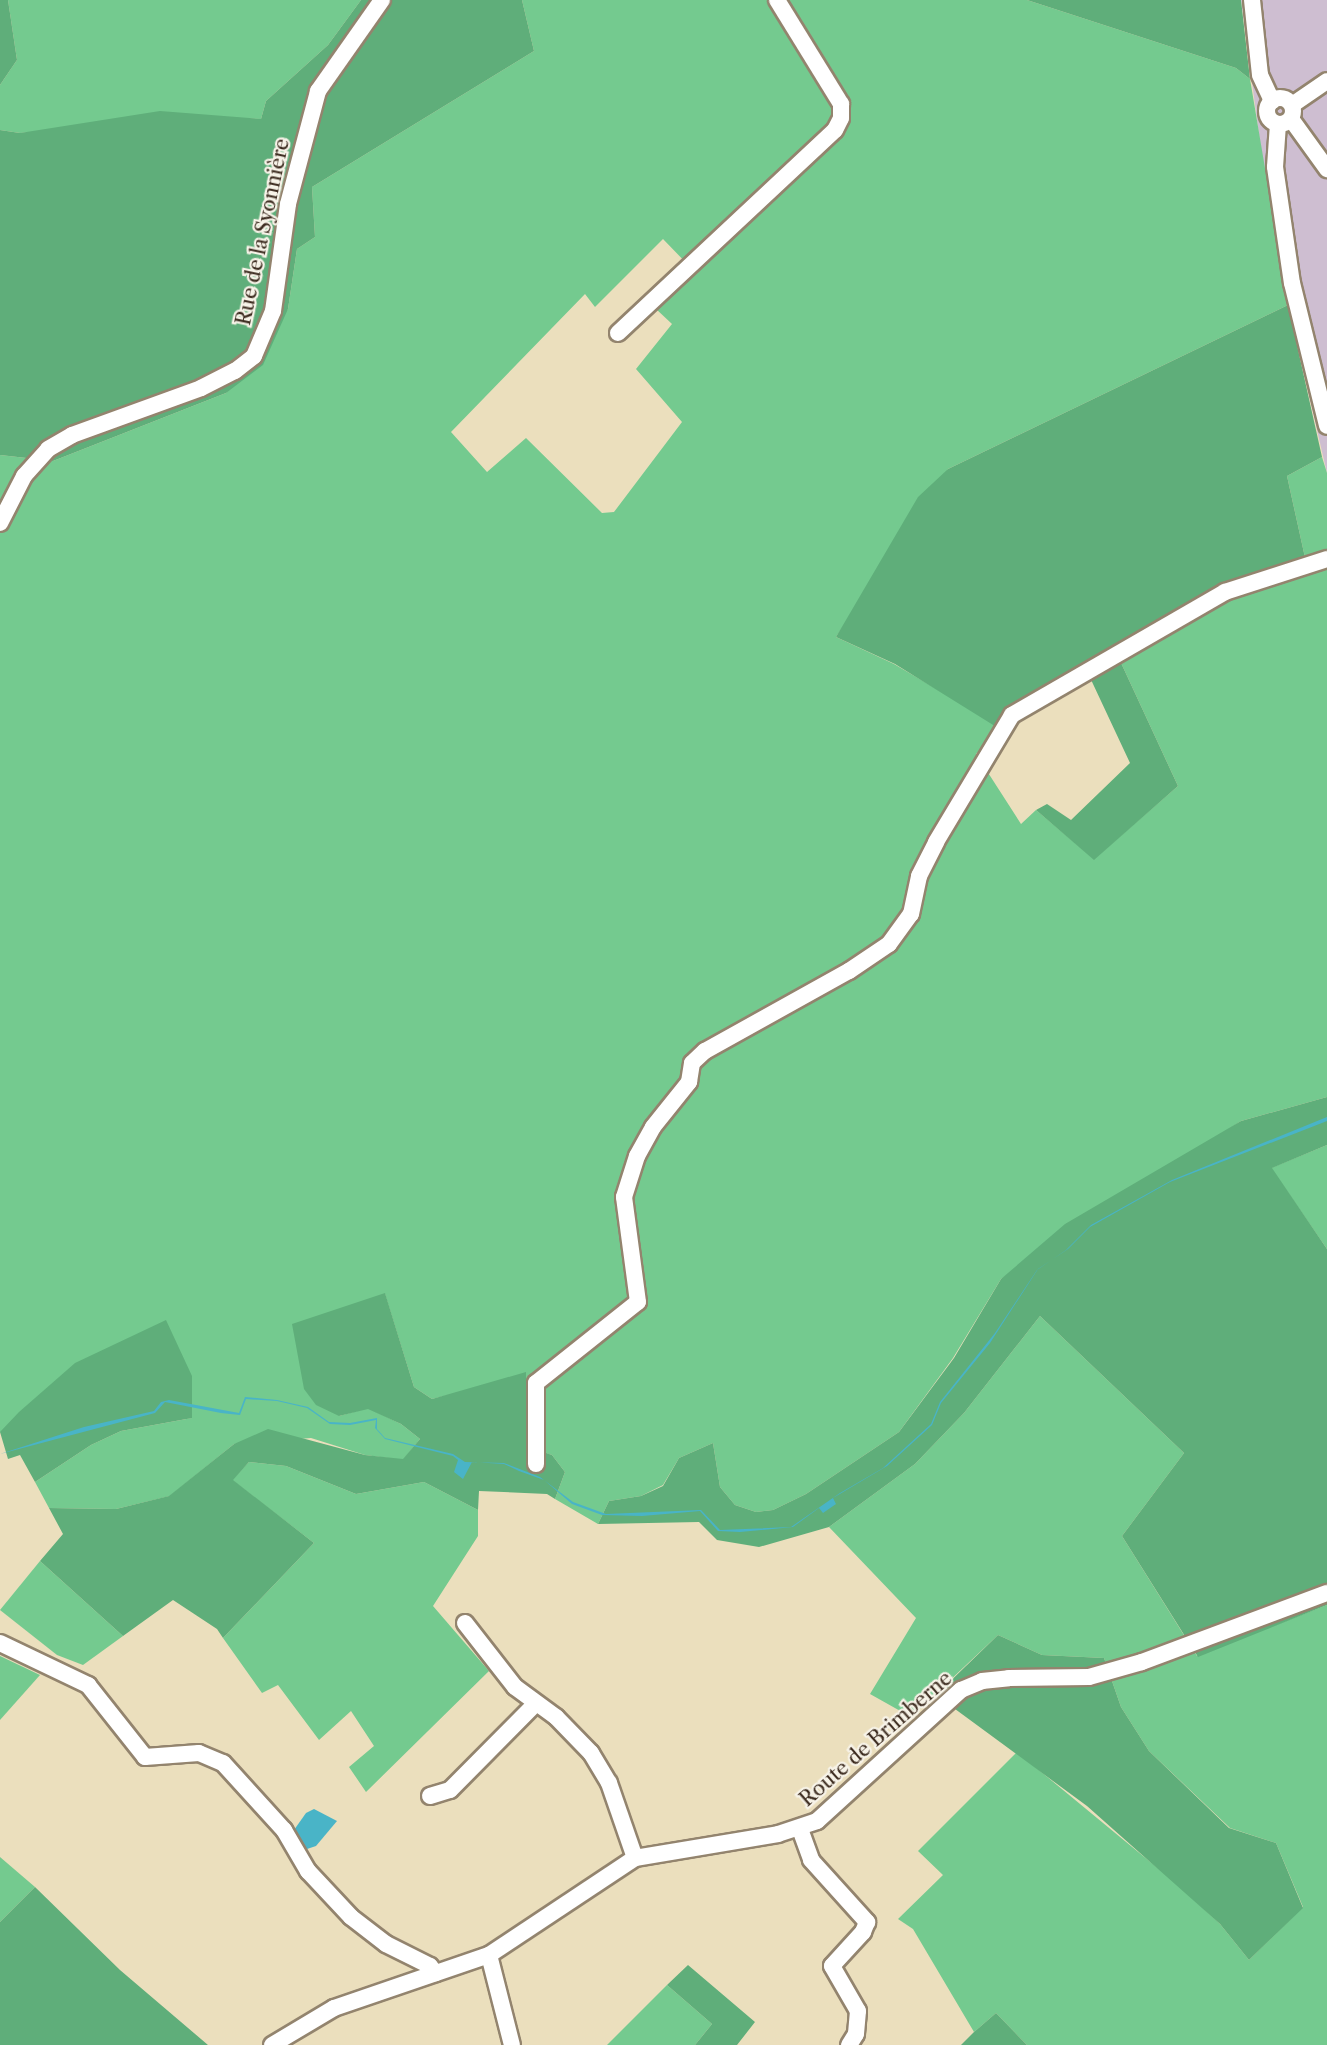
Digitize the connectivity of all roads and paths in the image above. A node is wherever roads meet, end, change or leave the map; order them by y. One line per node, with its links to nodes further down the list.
1 (382, 0): 10 (street, Rue de la Syonnière)
2 (777, 0): 8 (street)
3 (1252, 0): 5 (street)
4 (1327, 81): 6 (street)
5 (1272, 101): 6 (street); 6 (street)
6 (1287, 116): 7 (street); 9 (street)
7 (1327, 169)
8 (618, 333)
9 (1327, 426)
10 (0, 523)
11 (1327, 559): 12 (street)
12 (536, 1464)
13 (1327, 1593): 18 (street, Route de Brimberne)
14 (465, 1623): 16 (street)
15 (0, 1643): 21 (street)
16 (536, 1703): 17 (street); 19 (street)
17 (430, 1796)
18 (800, 1828): 19 (street, Route de Brimberne); 24 (street)
19 (635, 1858): 20 (street, Route de Brimberne)
20 (489, 1955): 21 (street, Route de Brimberne); 23 (street)
21 (435, 1973): 22 (street, Route de Brimberne)
22 (272, 2045)
23 (512, 2045)
24 (849, 2045)

